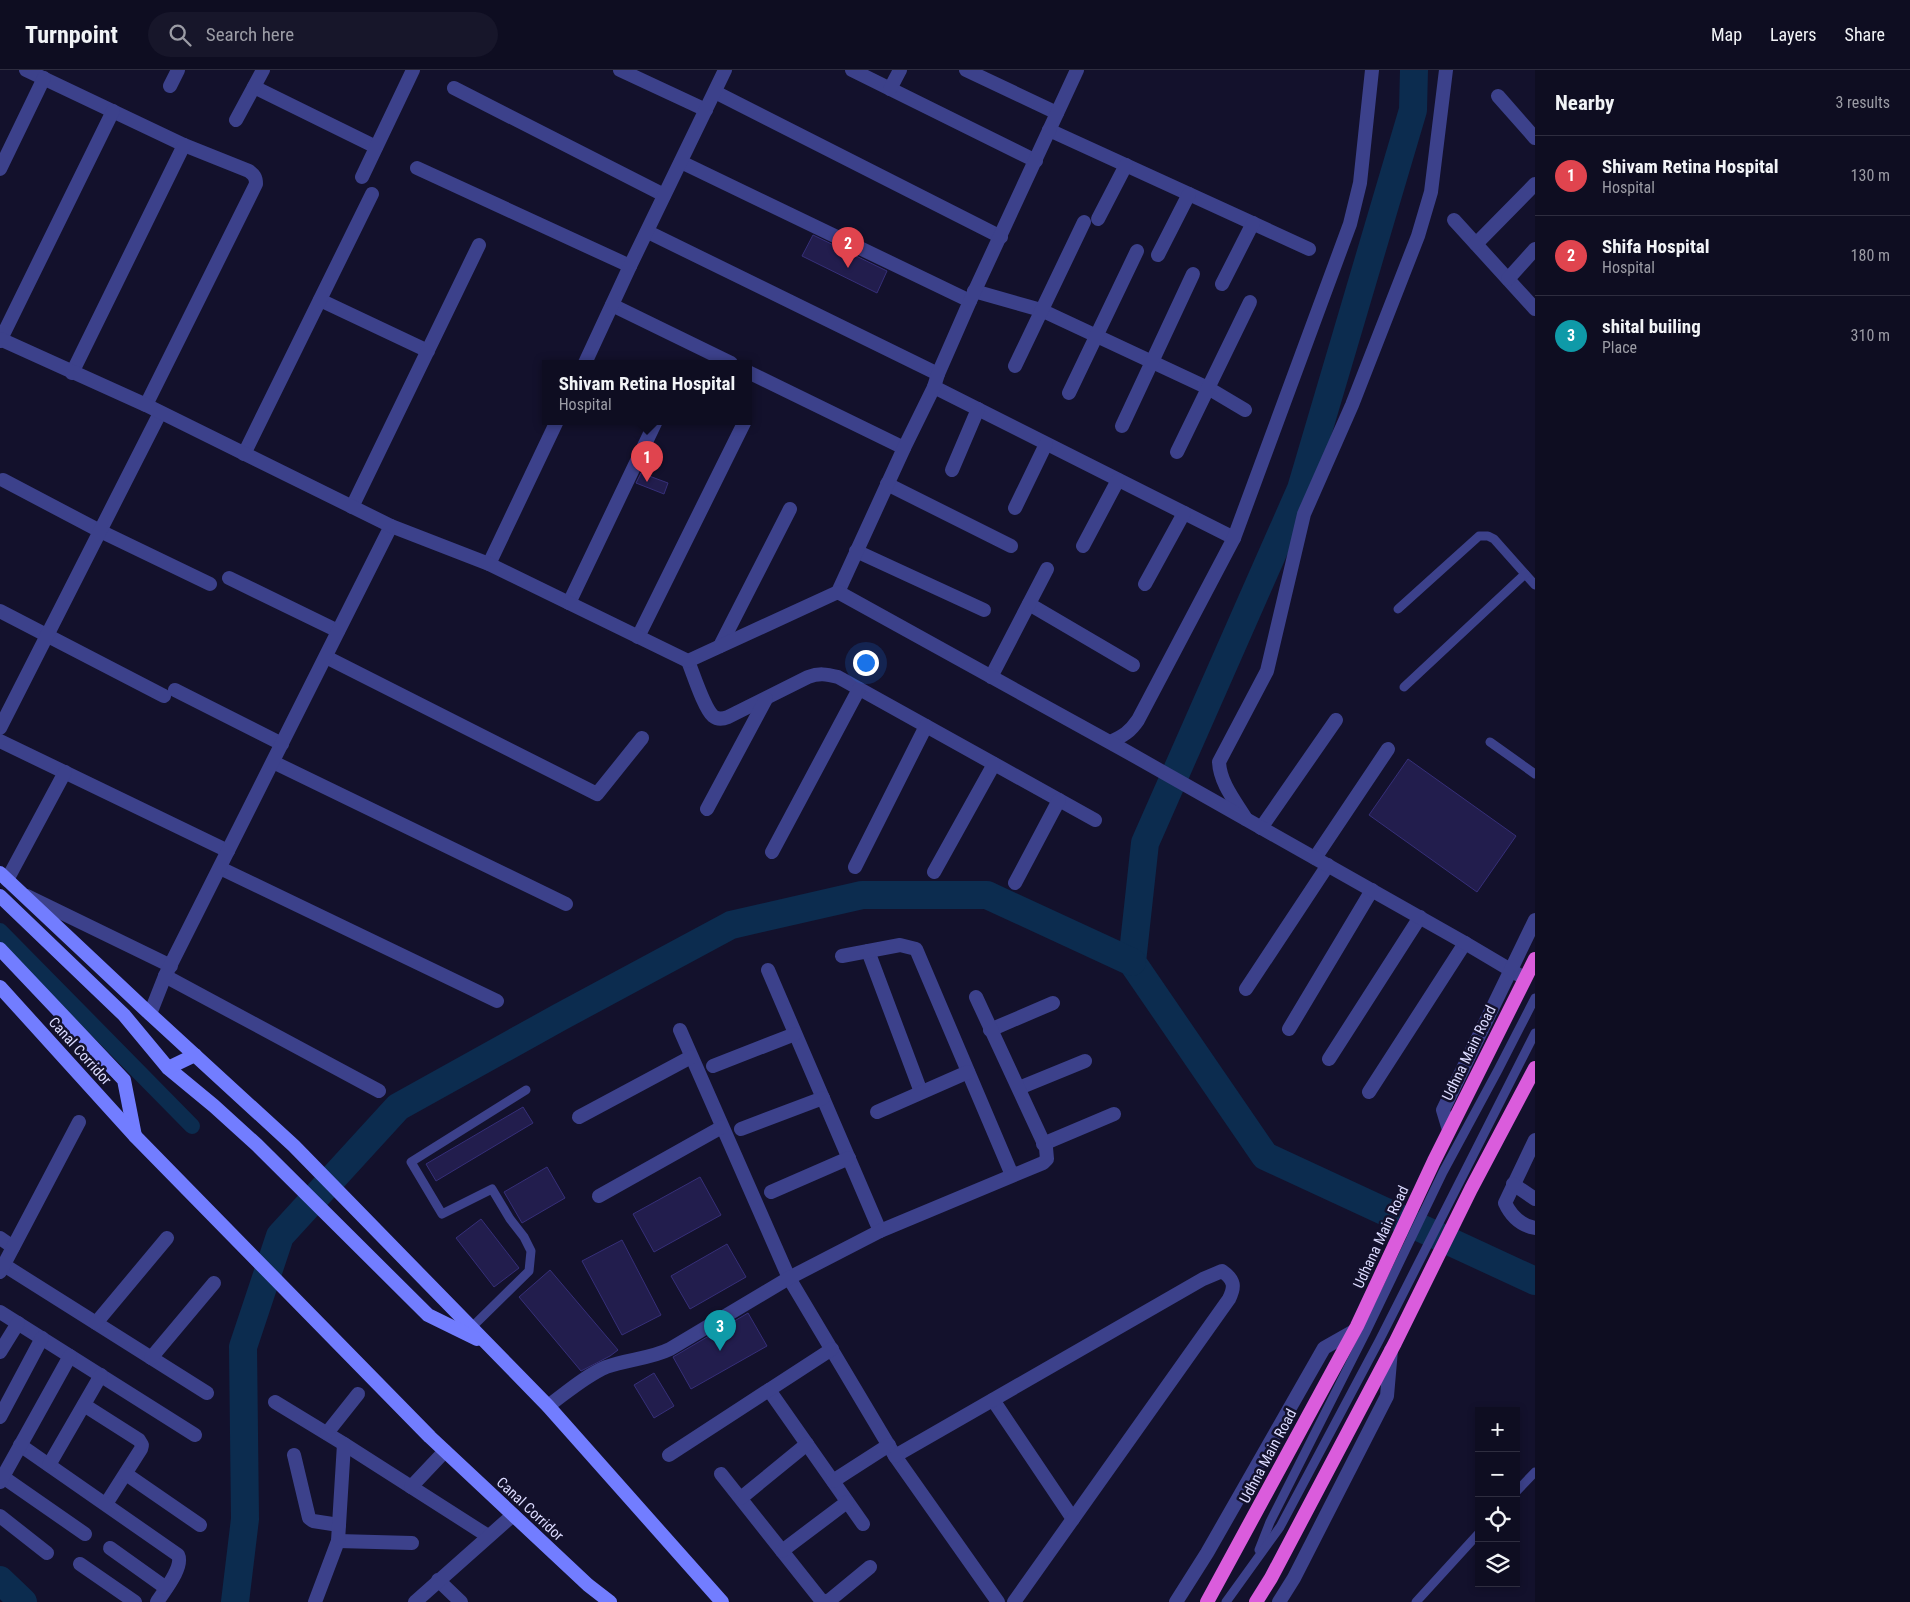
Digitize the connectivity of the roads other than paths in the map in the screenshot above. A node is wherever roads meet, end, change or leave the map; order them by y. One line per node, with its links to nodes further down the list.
1 (26, 70): 13 (street)
2 (178, 70): 14 (street)
3 (263, 70): 15 (street)
4 (413, 70): 27 (street)
5 (620, 70): 20 (street)
6 (725, 70): 18 (street)
7 (852, 70): 17 (street)
8 (900, 70): 17 (street)
9 (966, 70): 22 (street)
10 (1077, 70): 22 (street)
11 (1372, 70): 94 (street)
12 (1446, 70): 137 (street)
13 (44, 78): 21 (street); 32 (street)
14 (170, 86)
15 (254, 87): 23 (street); 27 (street)
16 (454, 88): 37 (street)
17 (890, 89): 28 (street)
18 (715, 92): 20 (street); 43 (street)
19 (1498, 96): 25 (street)
20 (706, 110): 29 (street)
21 (113, 111): 26 (street); 61 (street)
22 (1058, 113): 24 (street)
23 (236, 120)
24 (1050, 130): 28 (street); 30 (street)
25 (1535, 138)
26 (184, 145): 67 (street); 72 (street)
27 (376, 147): 33 (street)
28 (1036, 161): 43 (street)
29 (681, 162): 37 (street); 54 (street)
30 (1126, 165): 36 (street); 38 (street)
31 (417, 168): 50 (street)
32 (0, 169)
33 (362, 176)
34 (1535, 184): 44 (street)
35 (372, 194): 55 (street)
36 (1189, 194): 41 (street); 49 (street)
37 (664, 195): 42 (street)
38 (1098, 219)
39 (1454, 220): 44 (street)
40 (1084, 222): 59 (street)
41 (1253, 223): 46 (street); 53 (street)
42 (648, 232): 50 (street); 69 (street)
43 (1001, 237): 54 (street)
44 (1476, 244): 52 (street)
45 (479, 245): 62 (street)
46 (1310, 249)
47 (1535, 249): 52 (street)
48 (1137, 251): 60 (street)
49 (1158, 255)
50 (630, 266): 57 (street)
51 (1193, 274): 65 (street)
52 (1508, 279): 58 (street)
53 (1222, 284)
54 (972, 296): 59 (street); 69 (street)
55 (320, 300): 62 (street); 83 (street)
56 (1250, 302): 70 (street)
57 (612, 306): 63 (street); 64 (street)
58 (1535, 309)
59 (1041, 310): 60 (street); 66 (street)
60 (1096, 336): 65 (street); 71 (street)
61 (0, 340): 67 (street)
62 (428, 351): 88 (street)
63 (586, 360)
64 (725, 360)
65 (1152, 362): 70 (street); 79 (street)
66 (1015, 366)
67 (72, 373): 72 (street)
68 (752, 374): 81 (street)
69 (936, 381): 73 (street); 81 (street)
70 (1208, 388): 74 (street); 82 (street)
71 (1069, 393)
72 (146, 405): 75 (street)
73 (978, 409): 80 (street); 84 (street)
74 (1245, 410)
75 (160, 413): 83 (street); 93 (street)
76 (555, 425): 98 (street)
77 (654, 425): 106 (street)
78 (743, 425): 113 (street)
79 (1122, 426)
80 (1046, 444): 86 (street); 89 (street)
81 (904, 448): 87 (street)
82 (1177, 452)
83 (244, 454): 88 (street)
84 (952, 470)
85 (3, 480): 93 (street)
86 (1118, 480): 91 (street); 96 (street)
87 (888, 484): 95 (street); 97 (street)
88 (352, 507): 92 (street)
89 (1014, 508)
90 (790, 509): 114 (street)
91 (1184, 513): 94 (street); 103 (street)
92 (391, 526): 98 (street); 111 (street)
93 (100, 531): 102 (street); 112 (street)
94 (1234, 538): 129 (street)
95 (1011, 546)
96 (1083, 546)
97 (856, 551): 105 (street); 109 (street)
98 (489, 564): 106 (street)
99 (1047, 569): 107 (street)
100 (1525, 574): 104 (lane); 108 (lane); 119 (lane)
101 (230, 578): 111 (street)
102 (210, 584)
103 (1145, 584)
104 (1535, 585)
105 (838, 592): 114 (street); 118 (street)
106 (569, 603): 113 (street)
107 (1029, 604): 117 (street); 118 (street)
108 (1398, 609)
109 (984, 610)
110 (0, 611): 112 (street)
111 (338, 631): 115 (street)
112 (47, 636): 124 (street); 128 (street)
113 (638, 637): 116 (street)
114 (720, 646): 116 (street)
115 (326, 657): 125 (street); 128 (street)
116 (688, 661): 121 (street)
117 (1133, 666)
118 (990, 677): 129 (street)
119 (1404, 687)
120 (859, 689): 121 (street); 123 (street); 141 (street)
121 (766, 699): 136 (street)
122 (1336, 720): 139 (street)
123 (926, 726): 132 (street); 144 (street)
124 (0, 728)
125 (642, 738)
126 (0, 740): 133 (street)
127 (1490, 742): 134 (lane)
128 (282, 744): 131 (street)
129 (1116, 745): 137 (street)
130 (1388, 749): 142 (street)
131 (273, 762): 140 (street); 152 (street)
132 (994, 764): 135 (street); 146 (street)
133 (65, 772): 140 (street); 147 (street)
134 (1535, 774)
135 (1059, 800): 138 (street); 148 (street)
136 (707, 809)
137 (1246, 819): 139 (street)
138 (1095, 820)
139 (1261, 828): 142 (street)
140 (228, 851): 145 (street)
141 (772, 852)
142 (1315, 858): 143 (street)
143 (1328, 865): 149 (street); 165 (street)
144 (855, 867)
145 (220, 868): 162 (street); 168 (street)
146 (934, 872)
147 (4, 877): 150 (main road)
148 (1015, 884)
149 (1372, 890): 153 (street); 171 (street)
150 (20, 893): 162 (street); 170 (main road)
151 (0, 896): 181 (main road)
152 (566, 904)
153 (1420, 917): 155 (street); 178 (street)
154 (1535, 920): 160 (street)
155 (1465, 943): 160 (street); 188 (street)
156 (0, 949): 197 (main road)
157 (868, 951): 158 (street); 183 (street); 187 (street)
158 (842, 956)
159 (1535, 959): 163 (highway, Udhna Main Road)
160 (1510, 969): 163 (street); 196 (street)
161 (768, 970): 174 (street)
162 (168, 971): 170 (street); 186 (street)
163 (1524, 978): 196 (highway, Udhna Main Road)
164 (0, 987): 197 (main road, Canal Corridor)
165 (1246, 989)
166 (976, 997): 173 (street)
167 (1535, 998): 218 (lane)
168 (497, 1001)
169 (1054, 1003): 173 (street)
170 (150, 1014): 176 (main road)
171 (1289, 1029)
172 (680, 1030): 177 (street)
173 (990, 1030): 184 (street)
174 (795, 1034): 180 (street); 189 (street)
175 (1535, 1034): 269 (lane)
176 (195, 1055): 181 (main road); 217 (main road)
177 (691, 1057): 192 (street); 194 (street)
178 (1329, 1059)
179 (1086, 1061): 184 (street)
180 (713, 1066)
181 (168, 1068): 220 (main road)
182 (1535, 1068): 221 (highway)
183 (968, 1072): 187 (street); 202 (street)
184 (1019, 1088): 199 (street)
185 (526, 1090): 217 (lane)
186 (379, 1091)
187 (921, 1092): 190 (street)
188 (1368, 1092)
189 (823, 1098): 195 (street); 200 (street)
190 (876, 1112)
191 (1114, 1114): 199 (street)
192 (579, 1118)
193 (79, 1122): 210 (street)
194 (722, 1127): 205 (street); 212 (street)
195 (741, 1129)
196 (1449, 1130): 201 (highway, Udhna Main Road)
197 (135, 1136): 240 (main road, Canal Corridor)
198 (1535, 1140): 203 (street)
199 (1044, 1144): 202 (street)
200 (849, 1158): 204 (street); 208 (street)
201 (1434, 1161): 218 (highway, Udhana Main Road)
202 (1012, 1175): 208 (street)
203 (1513, 1184): 206 (street); 207 (street)
204 (771, 1192)
205 (599, 1196)
206 (1535, 1199)
207 (1535, 1228)
208 (880, 1231): 212 (street)
209 (166, 1238): 216 (street)
210 (4, 1242): 211 (street)
211 (2, 1268): 216 (street)
212 (789, 1278): 222 (street); 233 (street)
213 (214, 1283): 225 (street)
214 (0, 1312): 215 (street)
215 (18, 1323): 219 (street); 223 (street)
216 (96, 1323): 225 (street)
217 (471, 1328): 220 (main road)
218 (1359, 1330): 269 (lane); 274 (highway, Udhna Main Road); 284 (street)
219 (42, 1338): 224 (street); 234 (street)
220 (486, 1344): 233 (main road)
221 (1393, 1347): 286 (highway); 287 (street)
222 (832, 1349): 227 (street); 241 (street)
223 (0, 1352)
224 (70, 1356): 226 (street); 239 (street)
225 (151, 1358): 228 (street)
226 (101, 1375): 232 (street); 236 (street)
227 (769, 1390): 238 (street); 243 (street)
228 (207, 1393)
229 (358, 1394): 235 (street)
230 (993, 1400): 241 (street); 257 (street); 257 (street)
231 (275, 1402): 235 (street)
232 (84, 1405): 244 (street); 246 (street)
233 (548, 1406): 281 (main road)
234 (0, 1416)
235 (327, 1433): 237 (street)
236 (195, 1435)
237 (344, 1444): 250 (street); 260 (street)
238 (807, 1444): 249 (street); 252 (street)
239 (20, 1445): 244 (street); 248 (street)
240 (445, 1450): 250 (street); 255 (main road, Canal Corridor)
241 (892, 1450): 249 (street); 282 (street)
242 (294, 1455): 260 (street)
243 (669, 1455)
244 (50, 1465): 254 (street)
245 (1535, 1472): 251 (lane)
246 (126, 1474): 254 (street); 259 (street)
247 (721, 1474): 252 (street)
248 (1, 1480): 261 (street)
249 (833, 1481): 253 (street)
250 (411, 1487): 262 (street)
251 (1520, 1488)
252 (741, 1498): 267 (street)
253 (847, 1502): 258 (street); 267 (street)
254 (106, 1504): 273 (street)
255 (513, 1514): 262 (street); 280 (main road, Canal Corridor)
256 (0, 1516): 268 (street)
257 (1073, 1519): 283 (street)
258 (863, 1524)
259 (200, 1525)
260 (339, 1525): 264 (street)
261 (85, 1534)
262 (488, 1536): 272 (street)
263 (1475, 1537): 288 (lane)
264 (338, 1541): 265 (street); 277 (street)
265 (412, 1543)
266 (110, 1548): 273 (street)
267 (782, 1551): 271 (street)
268 (47, 1553)
269 (1254, 1561): 285 (lane)
270 (80, 1564): 275 (street)
271 (870, 1567)
272 (438, 1580): 278 (street); 279 (street)
273 (166, 1588): 276 (street)
274 (1209, 1599)
275 (135, 1602)
276 (157, 1602)
277 (315, 1602)
278 (416, 1602)
279 (461, 1602)
280 (610, 1602)
281 (722, 1602)
282 (998, 1602)
283 (1014, 1602)
284 (1176, 1602)
285 (1226, 1602)
286 (1256, 1602)
287 (1279, 1602)
288 (1416, 1602)

